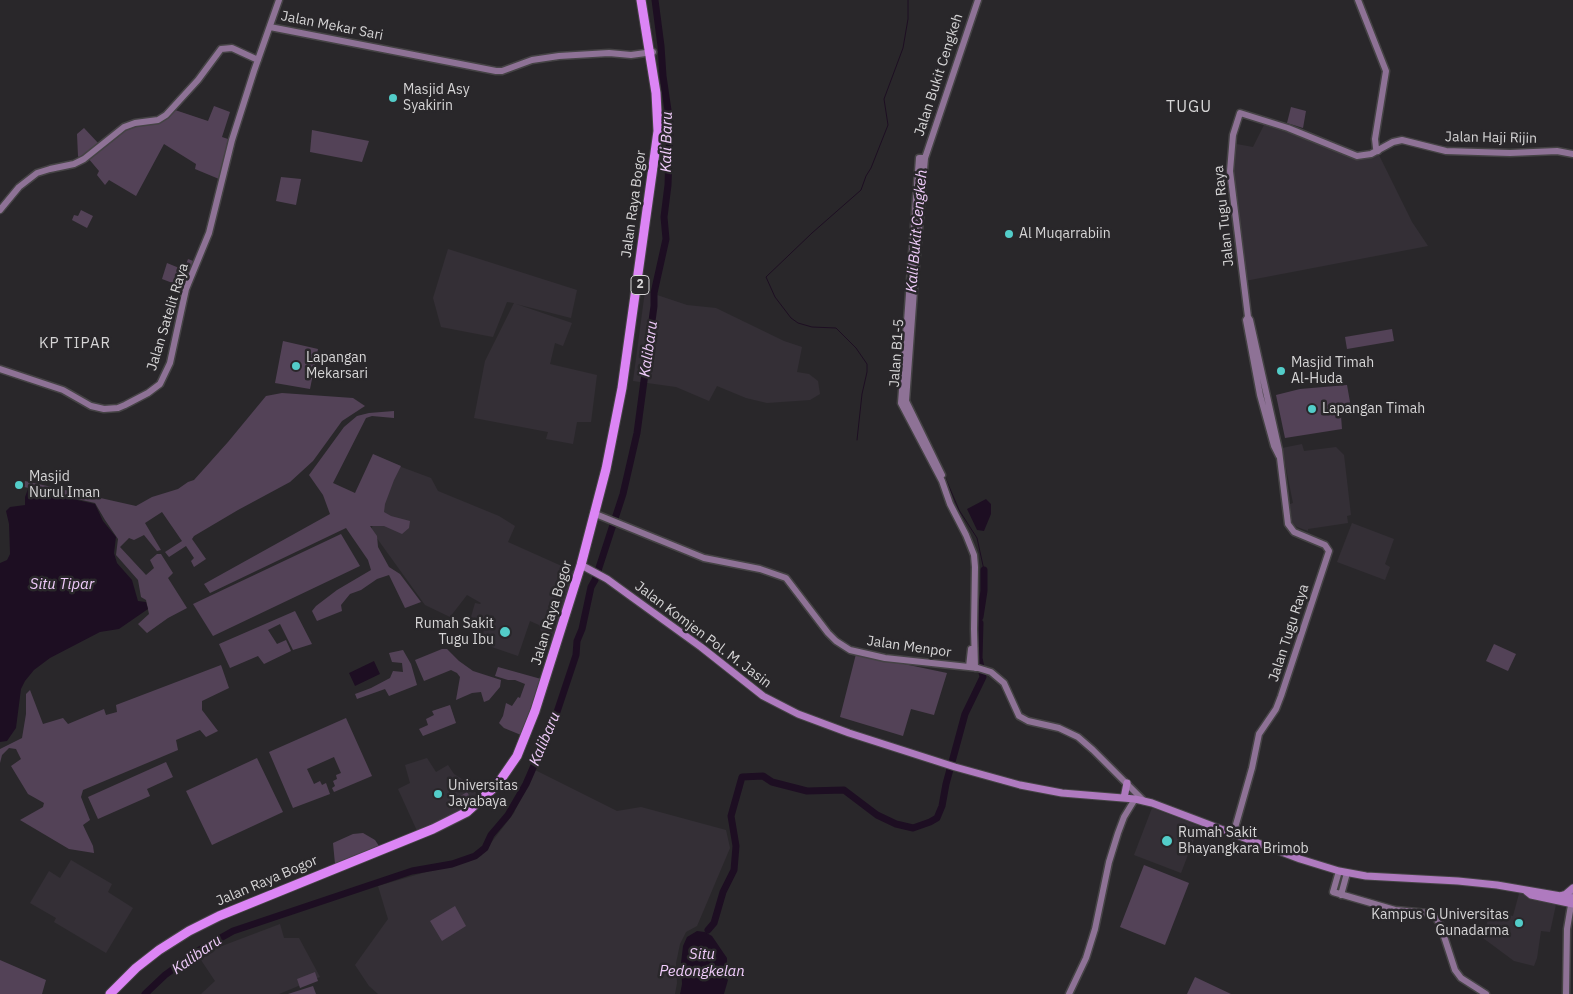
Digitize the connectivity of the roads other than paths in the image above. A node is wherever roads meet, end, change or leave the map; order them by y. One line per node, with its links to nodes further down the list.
1 (279, 0): 6 (street)
2 (641, 0): 7 (highway, Jalan Raya Bogor / 2)
3 (645, 0): 7 (highway, Jalan Raya Bogor / 2)
4 (978, 0): 18 (street, Jalan Bukit Cengkeh)
5 (1358, 0): 11 (street)
6 (270, 27): 8 (street, Jalan Mekar Sari); 9 (street, Jalan Mekar Sari)
7 (648, 32): 8 (highway, Jalan Raya Bogor / 2)
8 (651, 52): 15 (highway, Jalan Raya Bogor / 2)
9 (258, 60): 13 (street); 14 (street, Jalan Satelit Raya)
10 (1240, 113): 11 (street, Jalan Haji Rijin); 23 (street, Jalan Tugu Raya)
11 (1378, 151): 12 (street, Jalan Haji Rijin)
12 (1573, 154)
13 (0, 210)
14 (0, 369)
15 (611, 457): 16 (highway, Jalan Raya Bogor / 2); 17 (highway, Jalan Raya Bogor / 2)
16 (598, 515): 17 (highway, Jalan Raya Bogor / 2); 18 (street, Jalan Menpor)
17 (585, 567): 20 (main road, Jalan Komjen Pol. M. Jasin); 26 (highway, Jalan Raya Bogor / 2)
18 (977, 668): 19 (street)
19 (1127, 783): 20 (main road); 22 (street)
20 (1124, 798): 21 (main road, Jalan Komjen Pol. M. Jasin)
21 (1135, 799): 22 (main road, Jalan Komjen Pol. M. Jasin); 34 (street)
22 (1144, 801): 23 (main road, Jalan Komjen Pol. M. Jasin)
23 (1233, 834): 24 (main road, Jalan Komjen Pol. M. Jasin)
24 (1339, 871): 25 (main road, Jalan Komjen Pol. M. Jasin); 29 (street)
25 (1347, 873): 28 (main road, Jalan Komjen Pol. M. Jasin); 29 (street)
26 (312, 879): 32 (highway, Jalan Raya Bogor / 2); 33 (highway, Jalan Raya Bogor / 2)
27 (1573, 888): 30 (main road)
28 (1526, 891): 30 (main road); 31 (main road)
29 (1341, 895): 35 (street)
30 (1560, 896): 31 (main road)
31 (1572, 899): 36 (street)
32 (110, 994)
33 (115, 994)
34 (1069, 994)
35 (1486, 994)
36 (1566, 994)

